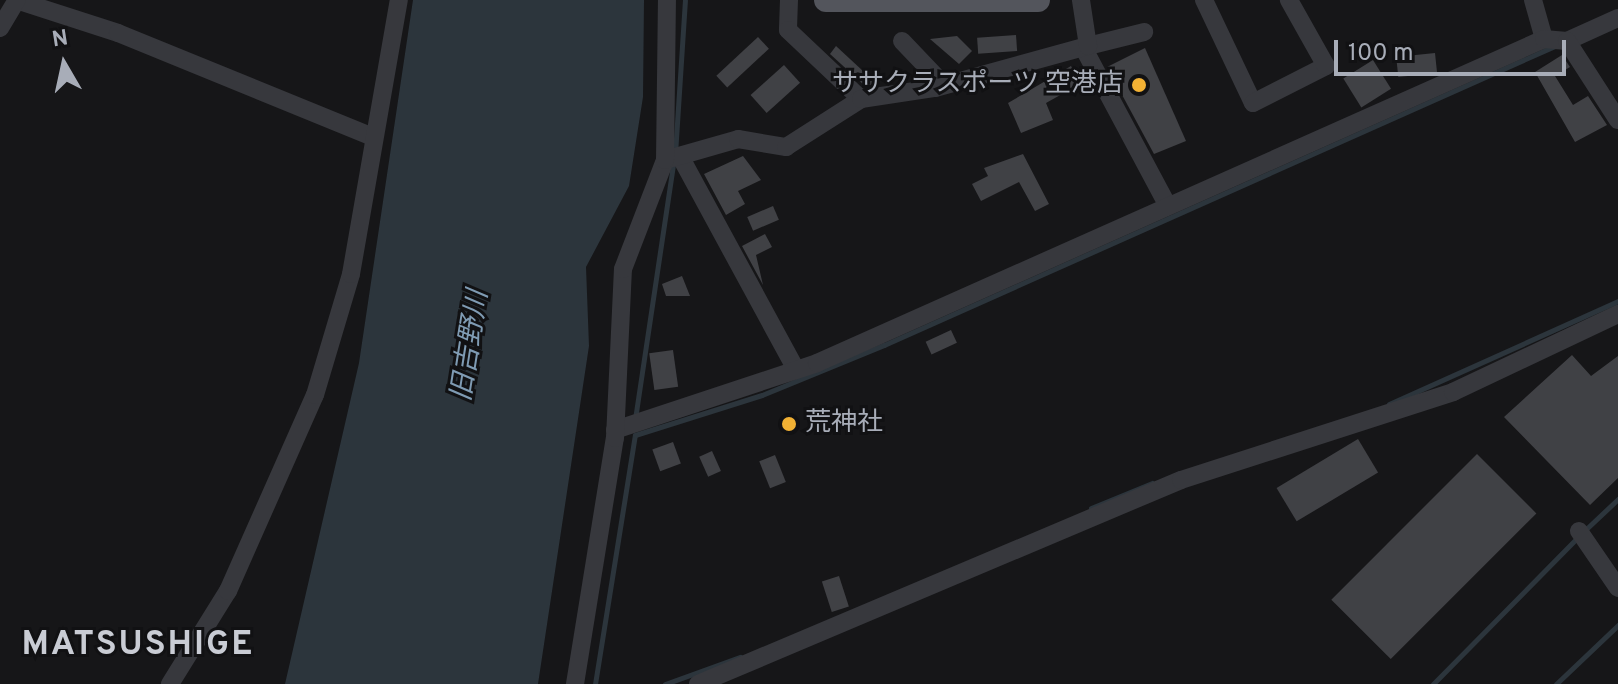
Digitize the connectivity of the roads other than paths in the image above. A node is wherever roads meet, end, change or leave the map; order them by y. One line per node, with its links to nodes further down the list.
1 (17, 0): 12 (street); 21 (street)
2 (399, 0): 21 (street)
3 (667, 0): 22 (street)
4 (789, 0): 19 (street)
5 (826, 0): 6 (main road)
6 (1038, 0)
7 (1081, 0): 17 (street)
8 (1204, 0): 9 (street)
9 (1289, 0)
10 (1533, 0): 14 (street)
11 (1618, 18): 16 (street)
12 (0, 28)
13 (1144, 32): 17 (street)
14 (1544, 39): 16 (street); 23 (street)
15 (902, 41): 18 (street)
16 (1567, 41): 20 (street)
17 (1086, 46): 18 (street); 23 (street)
18 (940, 78): 19 (street)
19 (861, 99): 22 (street)
20 (1618, 120)
21 (373, 137): 29 (street)
22 (673, 158): 25 (street); 26 (street)
23 (1168, 206): 25 (street)
24 (1618, 314): 31 (street)
25 (796, 370): 26 (street)
26 (615, 430): 30 (street)
27 (1579, 531): 28 (street)
28 (1618, 588)
29 (170, 684)
30 (575, 684)
31 (698, 684)

